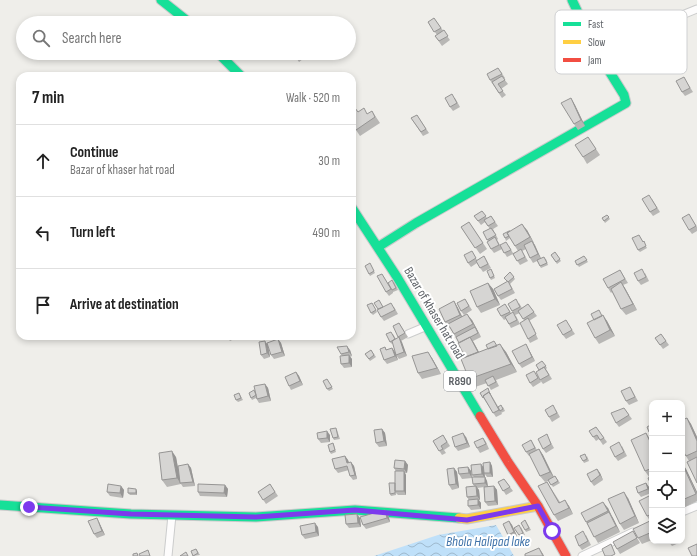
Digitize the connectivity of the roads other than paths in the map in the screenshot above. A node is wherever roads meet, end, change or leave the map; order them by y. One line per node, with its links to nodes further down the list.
1 (161, 0): 6 (main road)
2 (572, 0): 4 (main road)
3 (697, 9): 5 (street)
4 (577, 10)
5 (687, 13)
6 (181, 16)
7 (225, 60): 8 (main road)
8 (237, 72)
9 (611, 74): 11 (main road)
10 (356, 214): 11 (main road, Bazar of khaser hat road / R890)
11 (378, 247): 12 (main road, Bazar of khaser hat road / R890)
12 (427, 326): 13 (street); 15 (main road, Bazar of khaser hat road / R890)
13 (408, 334)
14 (0, 505): 18 (main road)
15 (538, 506): 18 (main road); 21 (main road, Bazar of khaser hat road / R890)
16 (697, 506): 17 (street)
17 (685, 511)
18 (172, 515): 20 (street)
19 (641, 528): 22 (street)
20 (168, 556)
21 (566, 556)
22 (582, 556)

